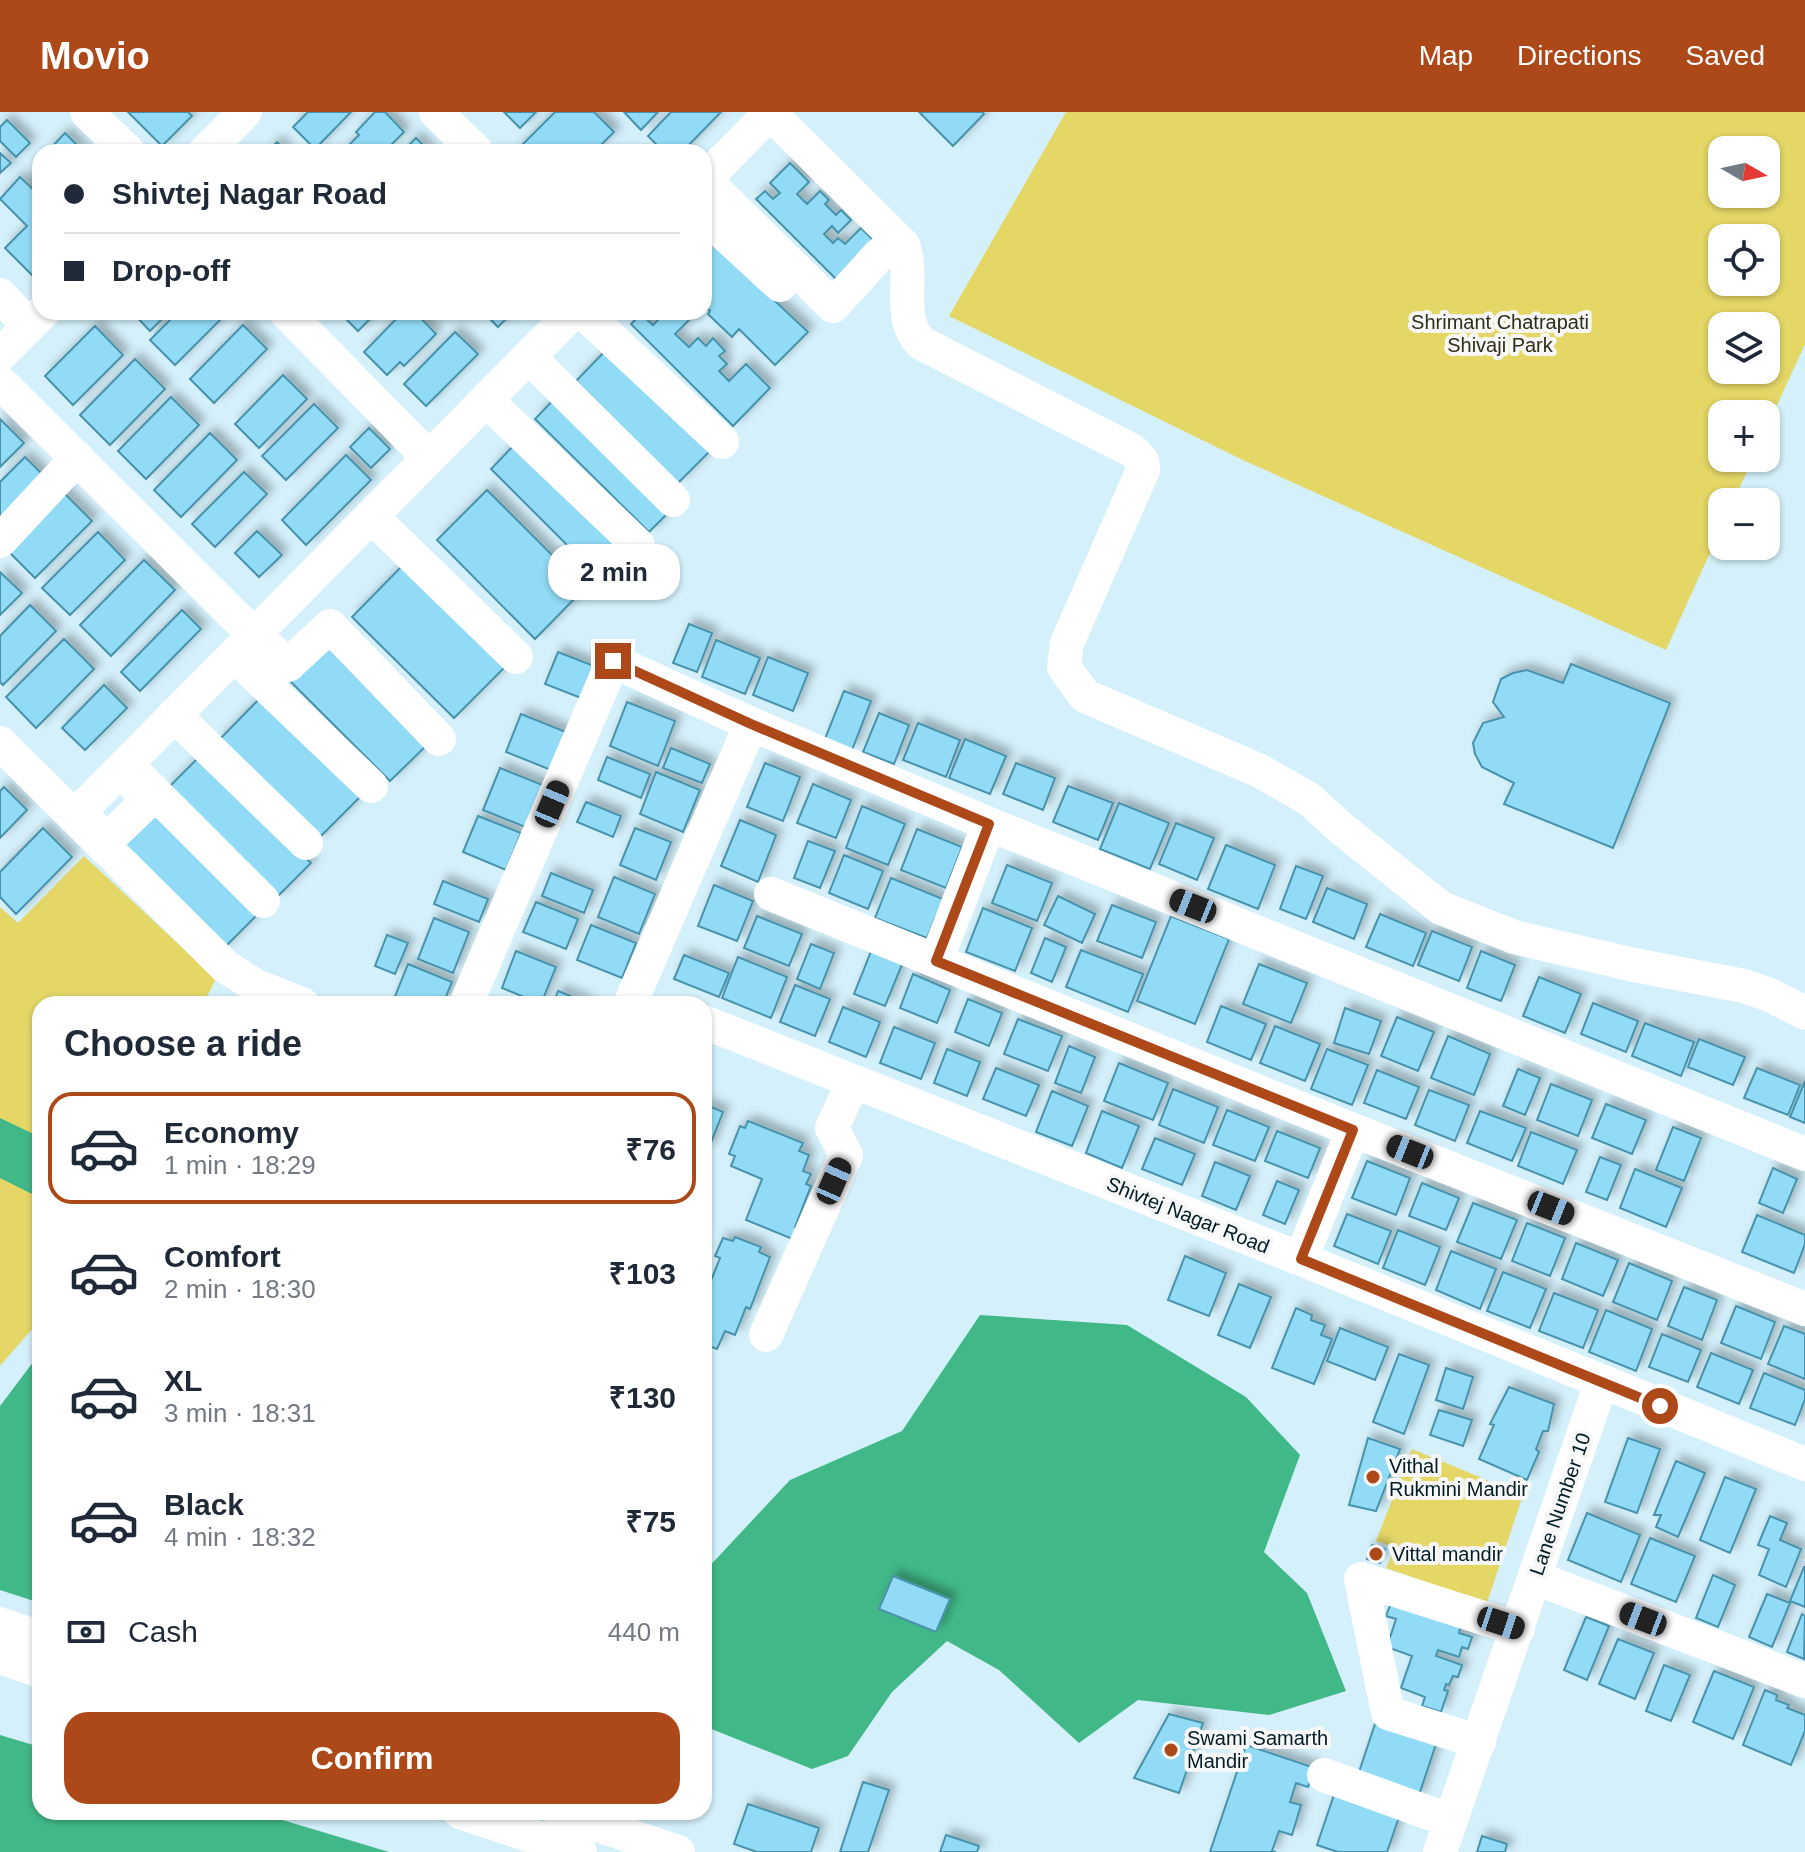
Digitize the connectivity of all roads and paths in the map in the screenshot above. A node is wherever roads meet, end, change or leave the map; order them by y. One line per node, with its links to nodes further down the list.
1 (87, 112): 5 (street)
2 (245, 112): 6 (street)
3 (436, 112): 7 (street)
4 (771, 112): 8 (street); 47 (street)
5 (120, 144)
6 (213, 144)
7 (469, 144)
8 (712, 171)
9 (712, 187): 11 (street)
10 (712, 222): 18 (street)
11 (880, 254)
12 (0, 295): 13 (street)
13 (32, 316)
14 (35, 320): 19 (street)
15 (294, 320): 25 (street)
16 (565, 320): 20 (street)
17 (592, 320): 23 (street)
18 (823, 324)
19 (0, 355)
20 (529, 357): 22 (street); 26 (street)
21 (0, 382): 24 (street)
22 (486, 400): 25 (street); 29 (street)
23 (722, 442)
24 (77, 458): 28 (street); 30 (street)
25 (429, 458): 27 (street)
26 (673, 500)
27 (371, 516): 30 (street); 31 (street)
28 (0, 541)
29 (638, 545)
30 (244, 645): 32 (street); 34 (street); 37 (street)
31 (516, 657)
32 (174, 715): 36 (street); 41 (street)
33 (751, 724): 40 (street); 45 (street); 46 (street)
34 (439, 739)
35 (0, 743): 39 (street)
36 (123, 767): 38 (street); 38 (street); 39 (street)
37 (371, 786)
38 (149, 800): 39 (street)
39 (76, 814): 44 (street)
40 (989, 824): 43 (street); 51 (street)
41 (306, 843)
42 (771, 894): 43 (street)
43 (936, 961): 50 (street)
44 (282, 996)
45 (469, 996)
46 (643, 996)
47 (1805, 1013)
48 (712, 1025): 49 (street, Shivtej Nagar Road)
49 (853, 1082): 52 (street, Shivtej Nagar Road); 54 (street)
50 (1353, 1130): 52 (street); 53 (street)
51 (1805, 1154)
52 (1301, 1259): 55 (street, Shivtej Nagar Road)
53 (1805, 1309)
54 (766, 1335)
55 (1601, 1383): 56 (street, Shivtej Nagar Road); 57 (street, Lane Number 10)
56 (1805, 1464)
57 (1536, 1578): 59 (street, Lane Number 10); 63 (street)
58 (0, 1624): 60 (street)
59 (1518, 1629): 64 (street, Lane Number 10); 64 (street)
60 (32, 1635)
61 (0, 1657): 62 (street)
62 (32, 1668)
63 (1805, 1681)
64 (1479, 1742): 68 (street, Lane Number 10)
65 (1324, 1775): 68 (street)
66 (482, 1820): 69 (street)
67 (583, 1820): 70 (street)
68 (1446, 1836)
69 (566, 1850)
70 (678, 1852)

